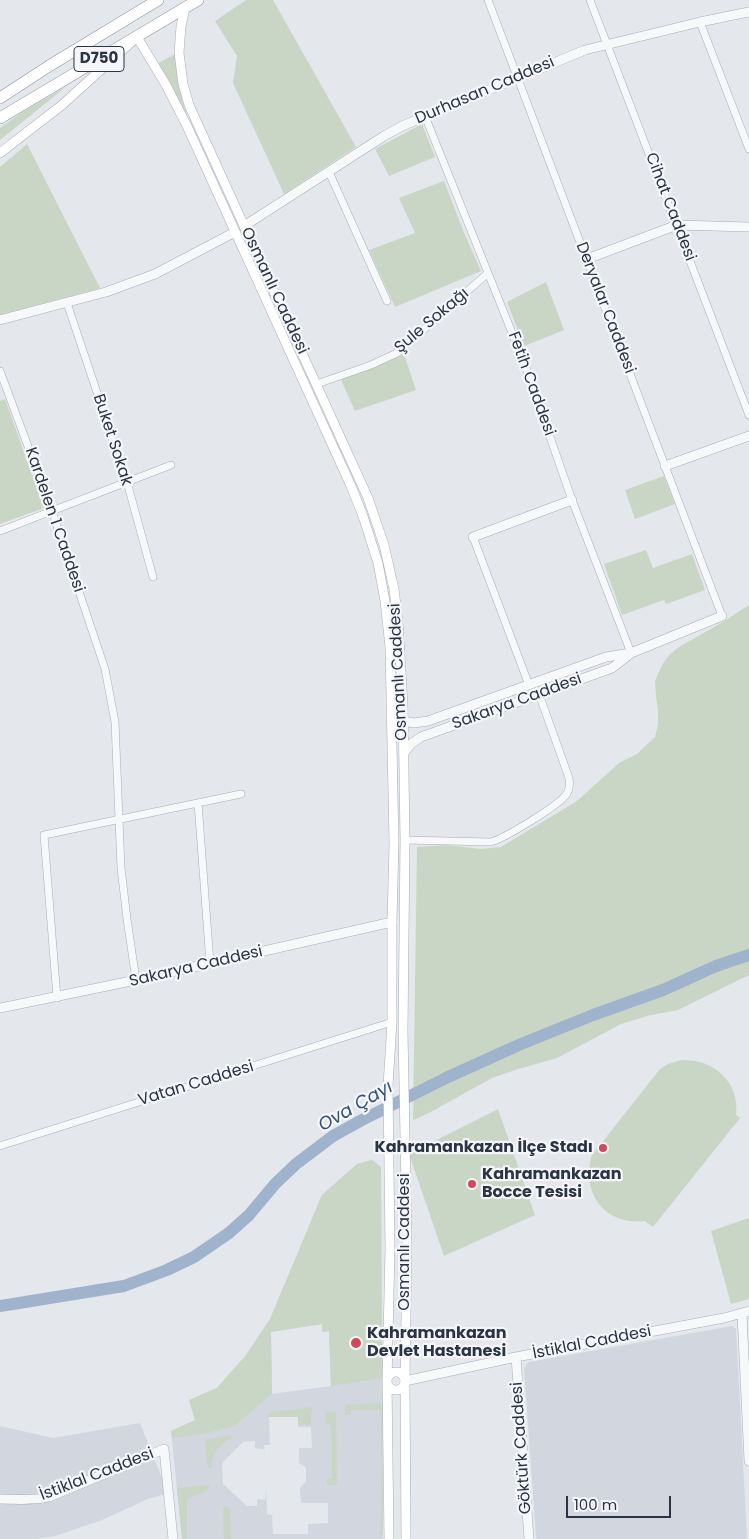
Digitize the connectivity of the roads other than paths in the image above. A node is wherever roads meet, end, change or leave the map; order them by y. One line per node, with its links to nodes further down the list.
1 (198, 0): 5 (highway, D750)
2 (488, 0): 10 (street, Deryalar Caddesi)
3 (590, 0): 9 (street, Cihat Caddesi)
4 (153, 1): 11 (highway, D750)
5 (185, 8): 8 (highway, D750); 18 (main road, Osmanlı Caddesi)
6 (749, 12): 7 (street, Durhasan Caddesi)
7 (700, 22): 9 (street, Durhasan Caddesi); 14 (street)
8 (137, 37): 13 (highway, D750); 15 (main road); 20 (main road, Osmanlı Caddesi)
9 (608, 43): 10 (street, Durhasan Caddesi); 17 (street, Cihat Caddesi)
10 (518, 78): 12 (street, Durhasan Caddesi); 21 (street, Deryalar Caddesi)
11 (0, 98)
12 (425, 116): 16 (street, Durhasan Caddesi); 22 (street, Fetih Caddesi)
13 (0, 118)
14 (749, 149)
15 (0, 153)
16 (328, 172): 18 (street, Durhasan Caddesi); 23 (street)
17 (677, 225): 19 (street); 21 (street); 28 (street, Cihat Caddesi)
18 (244, 226): 27 (main road, Osmanlı Caddesi)
19 (749, 227)
20 (235, 232): 24 (street); 48 (main road, Osmanlı Caddesi)
21 (587, 258): 31 (street, Deryalar Caddesi)
22 (488, 273): 27 (street, Şule Sokağı); 33 (street, Fetih Caddesi)
23 (388, 301)
24 (67, 303): 25 (street); 32 (street, Buket Sokak)
25 (0, 320)
26 (0, 371): 34 (street, Kardelen 1 Caddesi)
27 (317, 384): 42 (main road, Osmanlı Caddesi)
28 (749, 414)
29 (749, 436): 31 (street)
30 (171, 465): 32 (street)
31 (665, 466): 38 (street, Deryalar Caddesi)
32 (127, 482): 34 (street); 37 (street, Buket Sokak)
33 (572, 500): 36 (street); 39 (street, Fetih Caddesi)
34 (52, 511): 35 (street); 46 (street, Kardelen 1 Caddesi)
35 (0, 531)
36 (473, 537): 40 (street)
37 (153, 577)
38 (722, 616): 39 (street, Sakarya Caddesi)
39 (631, 653): 40 (street, Sakarya Caddesi); 41 (street, Sakarya Caddesi)
40 (529, 685): 42 (street, Sakarya Caddesi)
41 (539, 694): 43 (street, Sakarya Caddesi); 47 (street)
42 (404, 721): 43 (main road, Osmanlı Caddesi)
43 (404, 753): 47 (main road, Osmanlı Caddesi)
44 (241, 794): 45 (street)
45 (198, 803): 46 (street); 49 (street)
46 (119, 820): 50 (street, Kardelen 1 Caddesi); 51 (street)
47 (405, 840): 58 (main road, Osmanlı Caddesi)
48 (392, 922): 49 (street, Sakarya Caddesi); 53 (main road, Osmanlı Caddesi)
49 (210, 963): 50 (street, Sakarya Caddesi)
50 (136, 980): 51 (street, Sakarya Caddesi)
51 (57, 998): 52 (street, Sakarya Caddesi)
52 (0, 1008)
53 (392, 1022): 54 (street, Vatan Caddesi); 57 (main road, Osmanlı Caddesi)
54 (0, 1146)
55 (746, 1313): 56 (street, İstiklal Caddesi); 59 (street)
56 (516, 1357): 58 (street, İstiklal Caddesi); 65 (street, Göktürk Caddesi)
57 (387, 1381): 58 (main road); 63 (main road, Osmanlı Caddesi)
58 (405, 1381): 64 (main road, Osmanlı Caddesi)
59 (748, 1387): 60 (street)
60 (749, 1460)
61 (0, 1499): 62 (street, İstiklal Caddesi)
62 (173, 1539)
63 (389, 1539)
64 (406, 1539)
65 (529, 1539)

